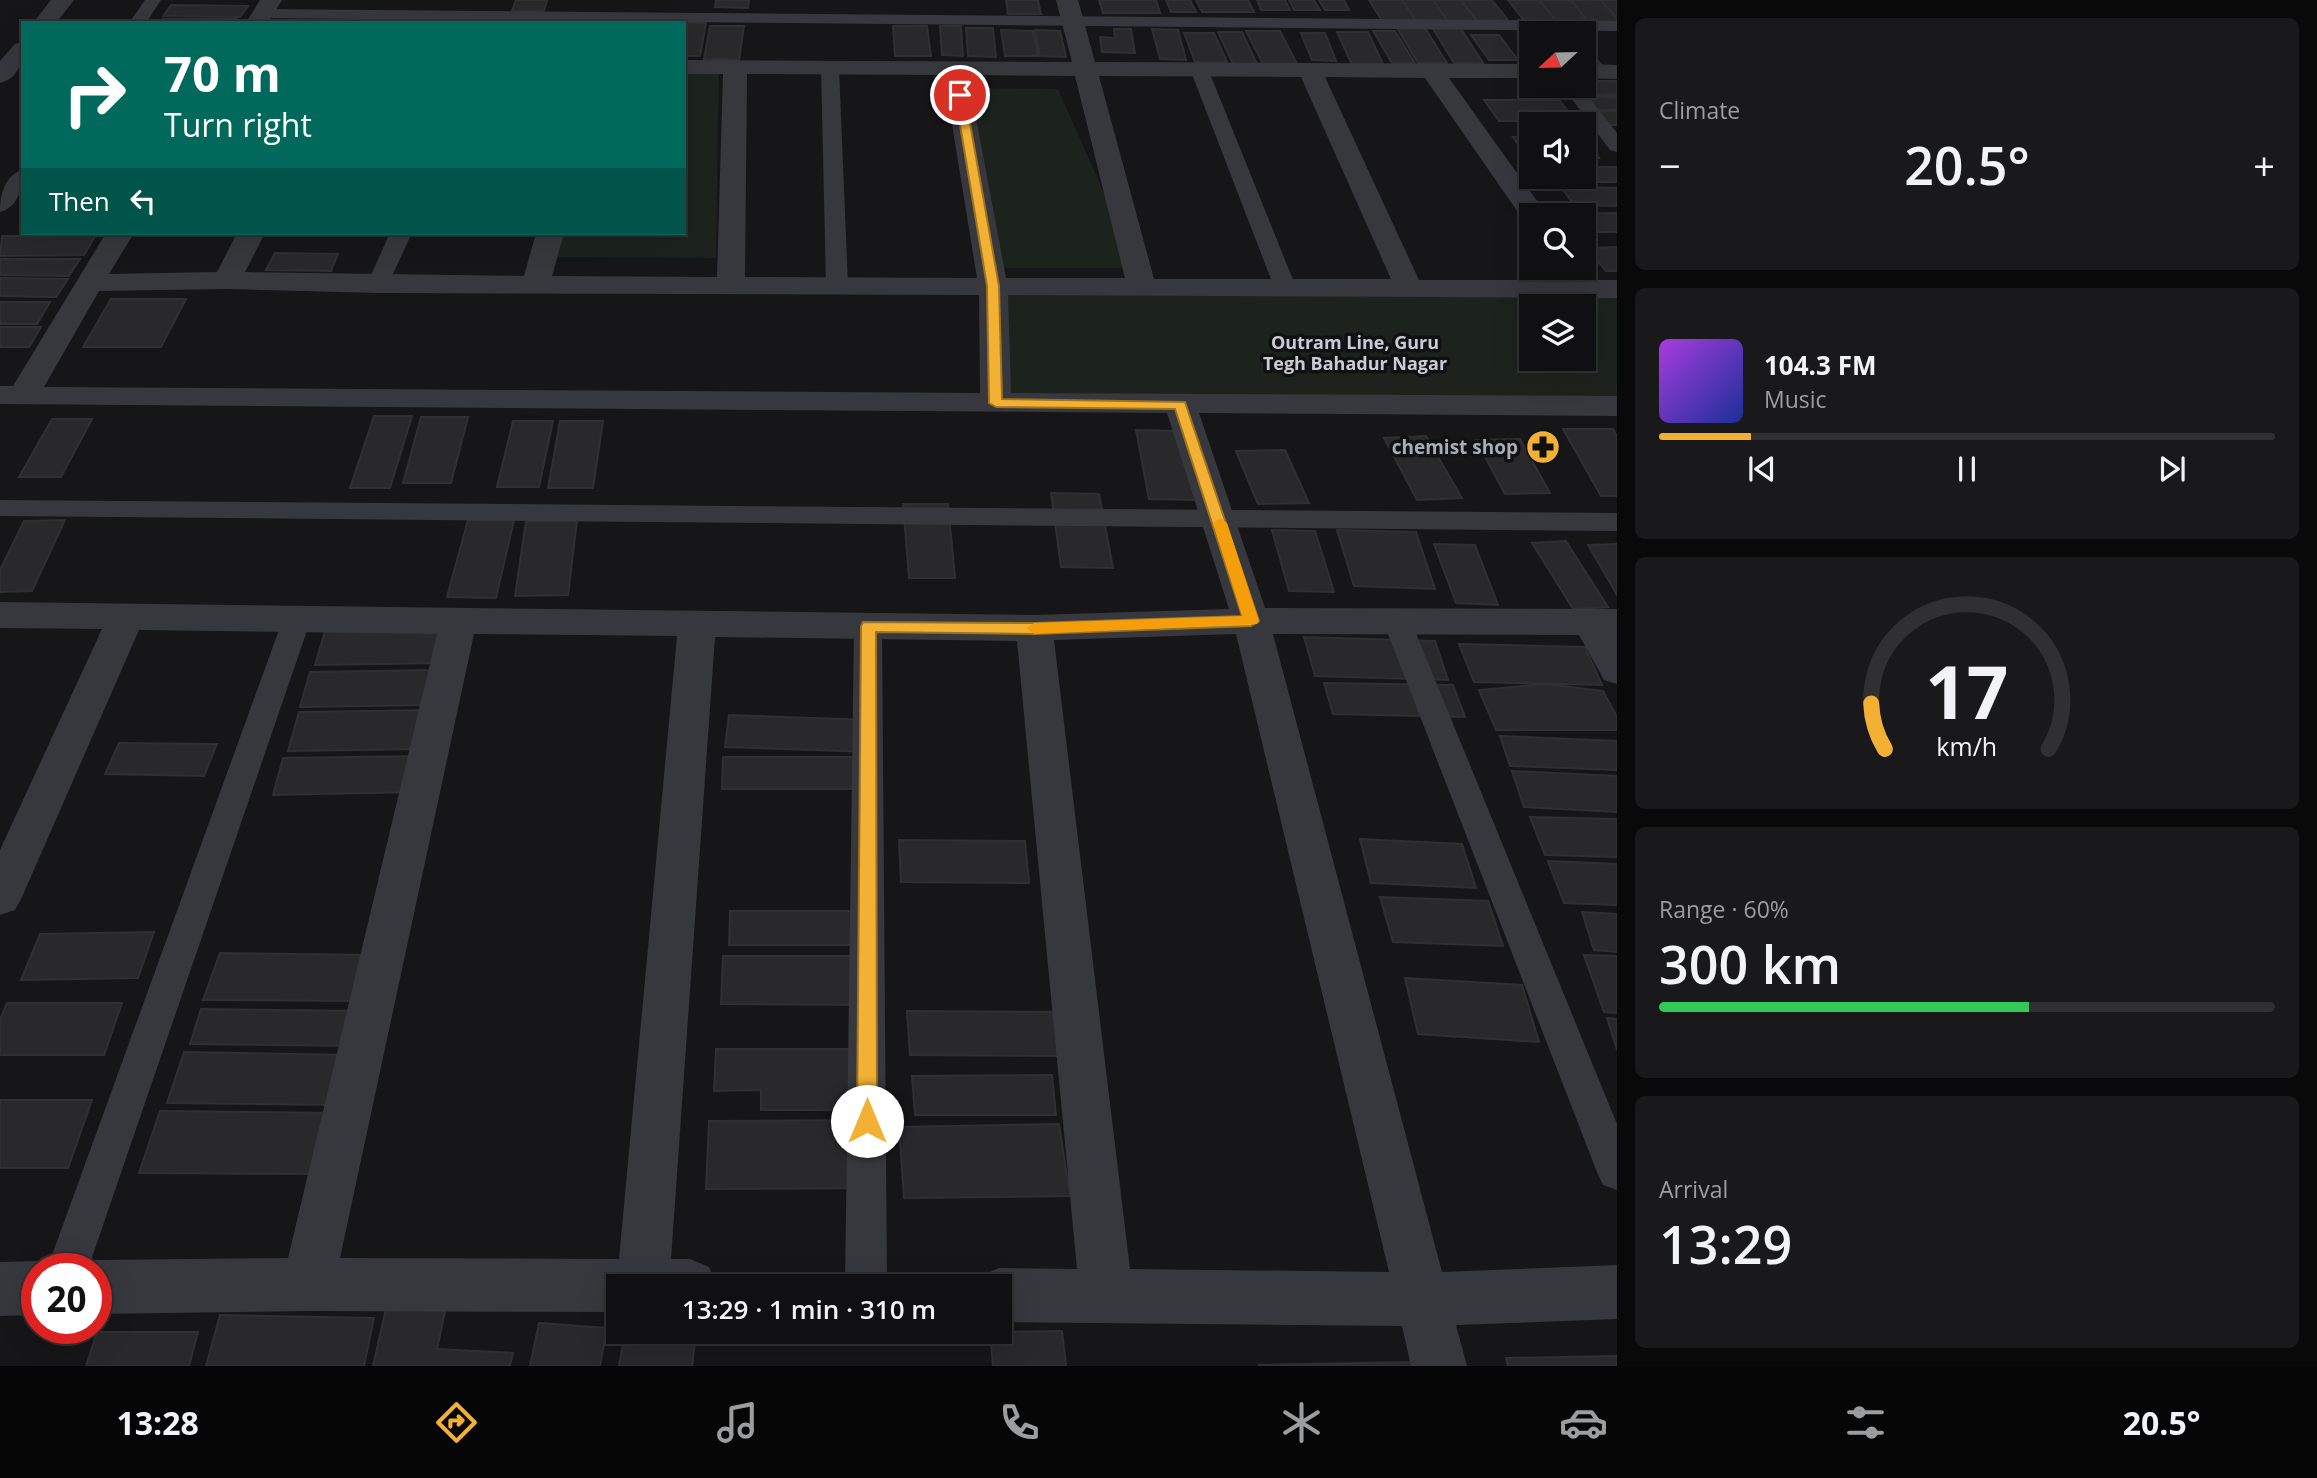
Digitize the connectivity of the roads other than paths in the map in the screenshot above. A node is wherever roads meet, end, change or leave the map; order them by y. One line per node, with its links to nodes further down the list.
1 (63, 0): 6 (street)
2 (153, 0): 7 (lane)
3 (1504, 8): 8 (lane)
4 (1070, 10): 5 (lane); 11 (lane); 16 (street)
5 (264, 12)
6 (46, 21)
7 (138, 21)
8 (1519, 24)
9 (1617, 26): 10 (lane)
10 (1596, 27)
11 (1519, 32)
12 (686, 67): 13 (street)
13 (735, 68): 14 (street); 38 (street)
14 (830, 68): 15 (street); 39 (lane)
15 (955, 68): 16 (street); 40 (street)
16 (1085, 68): 17 (street); 41 (street)
17 (1199, 69): 18 (street); 42 (lane)
18 (1310, 70): 19 (street); 43 (street)
19 (1432, 71): 20 (street); 26 (street)
20 (1519, 71)
21 (1596, 71): 22 (street)
22 (1617, 72)
23 (1580, 98): 24 (lane)
24 (1617, 146)
25 (21, 179): 27 (lane)
26 (1526, 203)
27 (0, 206)
28 (119, 235): 35 (street)
29 (250, 235): 32 (street)
30 (400, 235): 36 (lane)
31 (549, 235): 37 (street)
32 (227, 280): 35 (street); 36 (street)
33 (1545, 280): 43 (street)
34 (1586, 280): 44 (street)
35 (89, 283): 45 (street)
36 (378, 284): 37 (street)
37 (536, 284): 38 (street)
38 (731, 285): 39 (street)
39 (837, 285): 40 (street)
40 (993, 286): 41 (street); 46 (street)
41 (1142, 287): 42 (street)
42 (1285, 287): 43 (street)
43 (1409, 288)
44 (1617, 289)
45 (12, 395): 46 (street)
46 (996, 403): 47 (street)
47 (1180, 405): 48 (street); 50 (street)
48 (1617, 407)
49 (0, 508): 50 (lane)
50 (1219, 520): 51 (lane); 56 (street)
51 (1617, 522)
52 (0, 615): 53 (street)
53 (126, 617): 54 (street); 63 (street)
54 (297, 619): 55 (street); 65 (lane)
55 (458, 621): 59 (street); 68 (street)
56 (1251, 621): 57 (street); 61 (street); 76 (street)
57 (1397, 621): 58 (street); 64 (lane)
58 (1604, 622): 62 (street)
59 (697, 624): 60 (street); 66 (street)
60 (868, 626): 61 (street); 67 (lane)
61 (1034, 628): 75 (street)
62 (1617, 670)
63 (0, 897)
64 (1617, 1172)
65 (72, 1253)
66 (668, 1274)
67 (866, 1274)
68 (308, 1284): 69 (street); 70 (street)
69 (606, 1286)
70 (112, 1287)
71 (21, 1288): 72 (street)
72 (0, 1289)
73 (1617, 1292): 76 (street)
74 (1012, 1295): 75 (street)
75 (1107, 1298): 76 (street)
76 (1424, 1299): 77 (street)
77 (1439, 1366)

